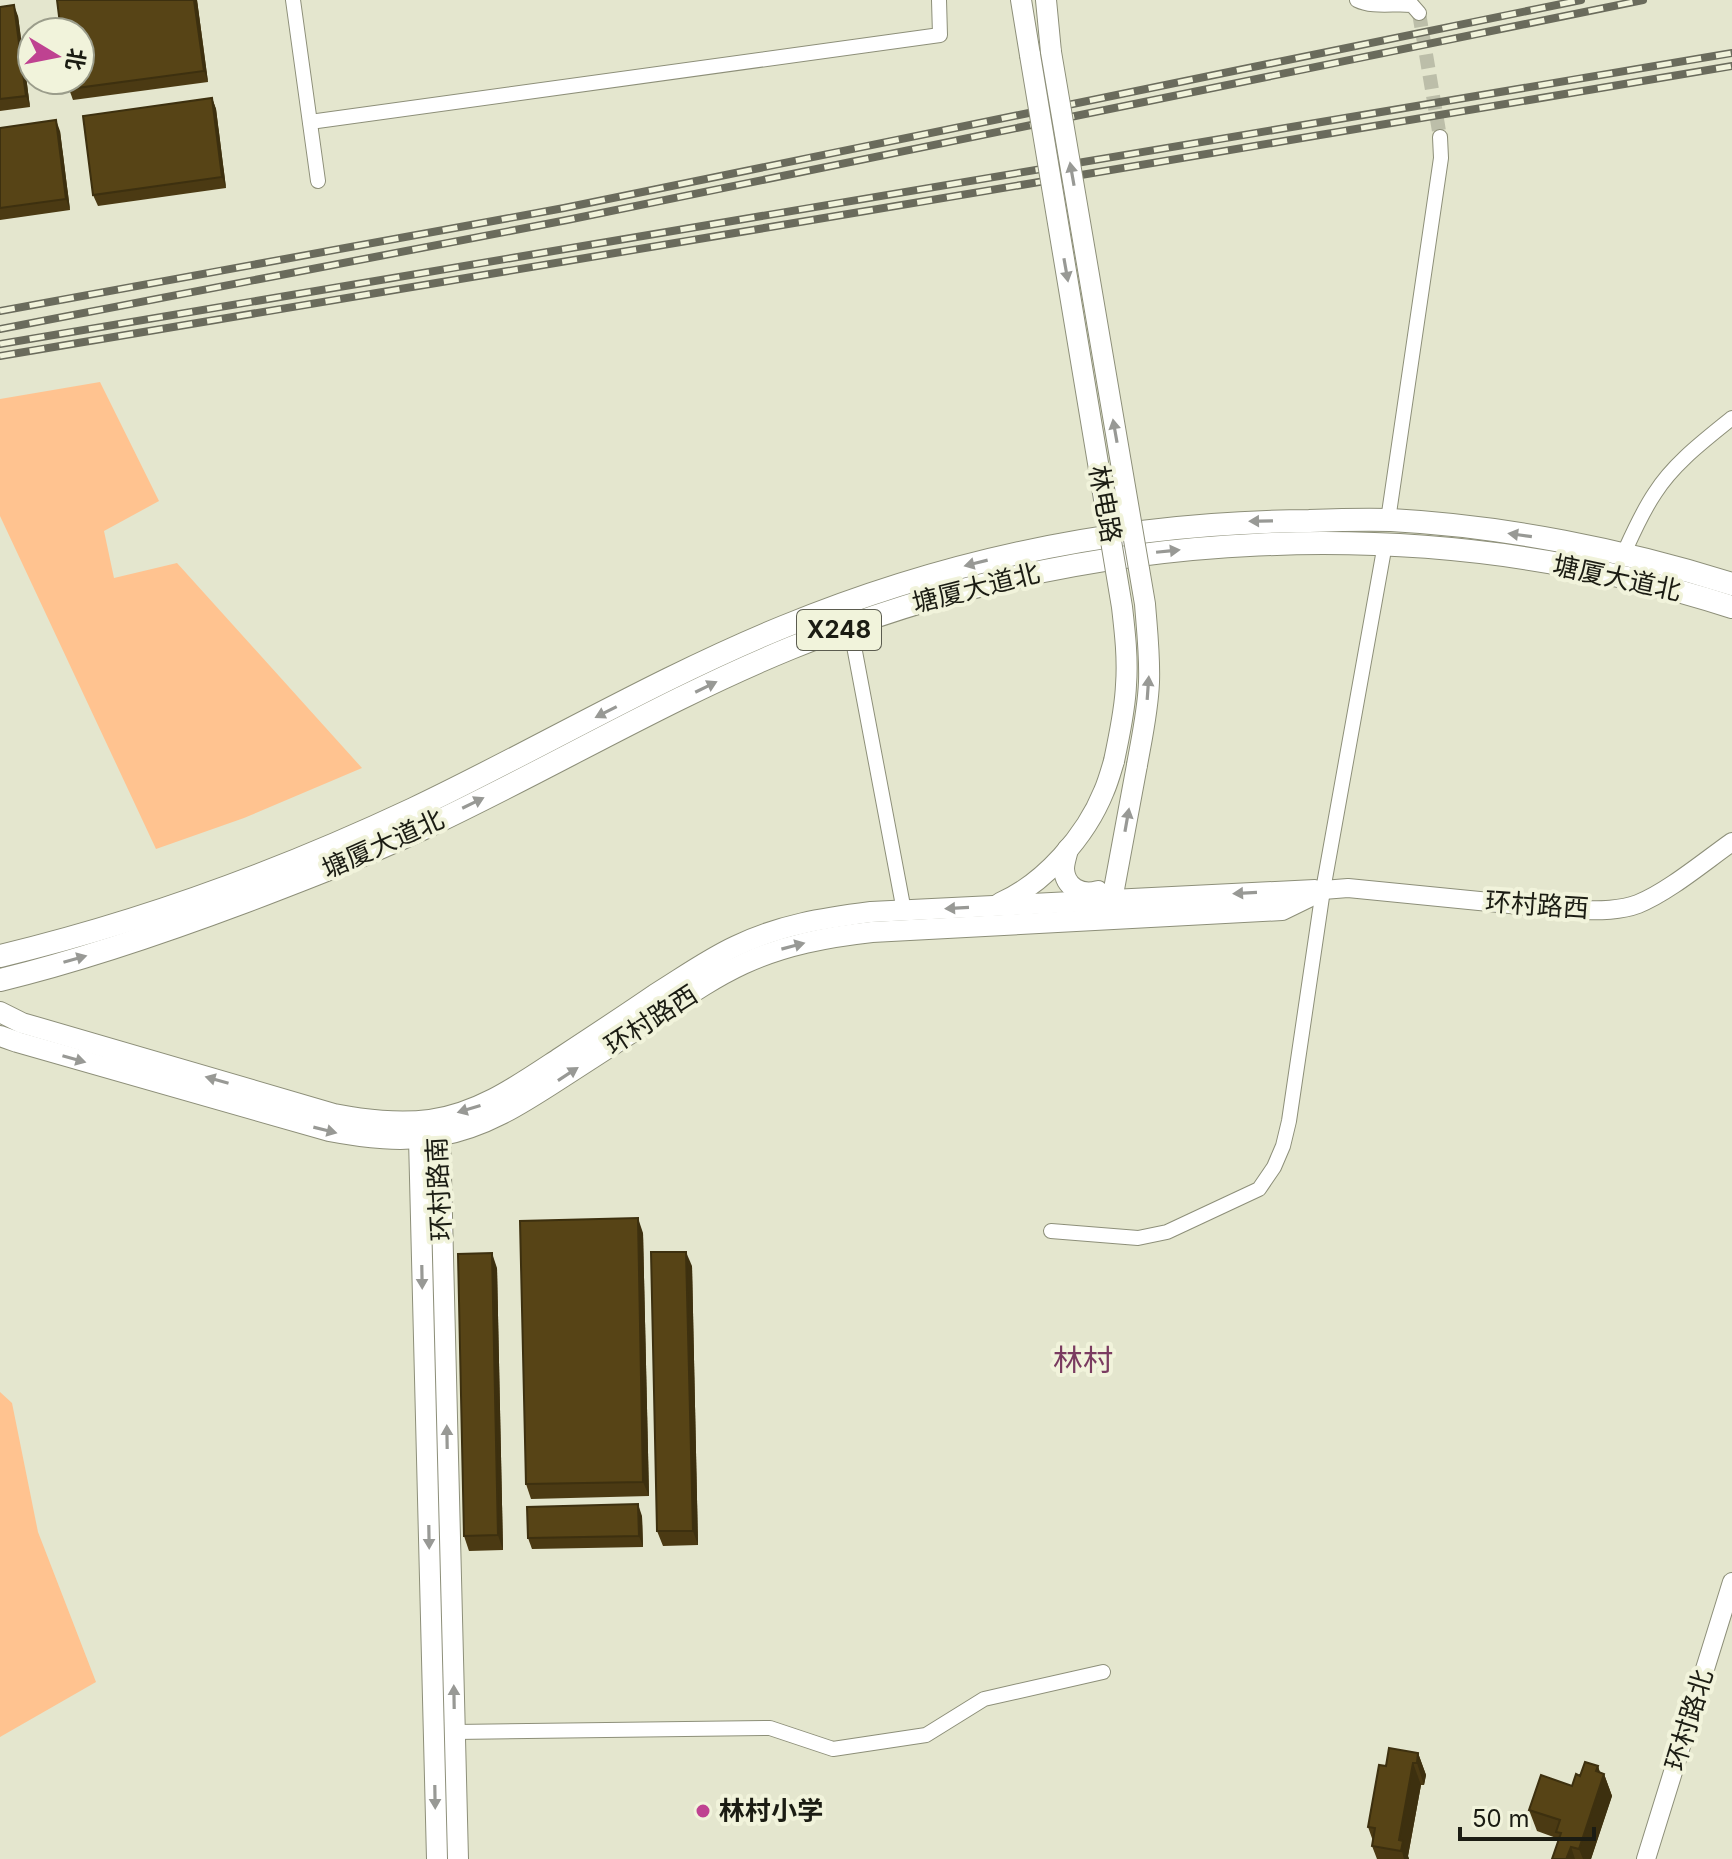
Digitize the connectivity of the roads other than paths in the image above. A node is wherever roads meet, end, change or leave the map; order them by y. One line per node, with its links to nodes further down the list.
1 (293, 0): 7 (street)
2 (939, 0): 7 (street)
3 (1021, 0): 18 (main road, 林电路, one-way to 18, bridge)
4 (1046, 0): 19 (main road, 林电路, one-way to 4, bridge)
5 (1357, 0): 6 (street)
6 (1419, 13)
7 (310, 122): 9 (street)
8 (1440, 137): 11 (street)
9 (318, 181)
10 (1732, 418): 13 (street)
11 (1388, 520): 13 (main road, 塘厦大道北 / X248, one-way to 11); 27 (main road, 塘厦大道北 / X248, one-way to 27)
12 (1385, 544): 15 (main road, 塘厦大道北 / X248); 16 (main road, 塘厦大道北 / X248, one-way to 12); 21 (street)
13 (1623, 555): 14 (main road, 塘厦大道北 / X248)
14 (1732, 584)
15 (1732, 607)
16 (850, 625): 25 (street); 28 (main road, 塘厦大道北 / X248, one-way to 16)
17 (1732, 842): 21 (street, 环村路西)
18 (1068, 849): 20 (main road); 24 (main road, 林电路)
19 (1117, 876): 20 (main road); 22 (main road, 林电路)
20 (1068, 882): 23 (main road)
21 (1323, 890): 22 (main road, 环村路西, one-way to 22); 26 (main road, 环村路西); 32 (street)
22 (1112, 900): 23 (main road, 环村路西); 26 (main road, 林电路)
23 (1078, 902): 24 (main road, 环村路西); 26 (main road)
24 (993, 906): 25 (main road, 环村路西, one-way to 25)
25 (904, 911): 31 (main road, 环村路西, one-way to 31)
26 (1098, 920): 31 (main road, 环村路西, one-way to 26)
27 (0, 956)
28 (0, 980)
29 (0, 1012): 31 (main road, 环村路西, one-way to 29)
30 (0, 1036): 31 (main road, 环村路西, one-way to 31)
31 (430, 1131): 35 (main road, 环村路南, one-way to 31); 36 (main road, 环村路南, one-way to 36)
32 (1051, 1231)
33 (1732, 1582): 38 (street, 环村路北)
34 (1103, 1672): 35 (street)
35 (455, 1732): 37 (main road, 环村路南)
36 (437, 1859)
37 (458, 1859)
38 (1646, 1859)

